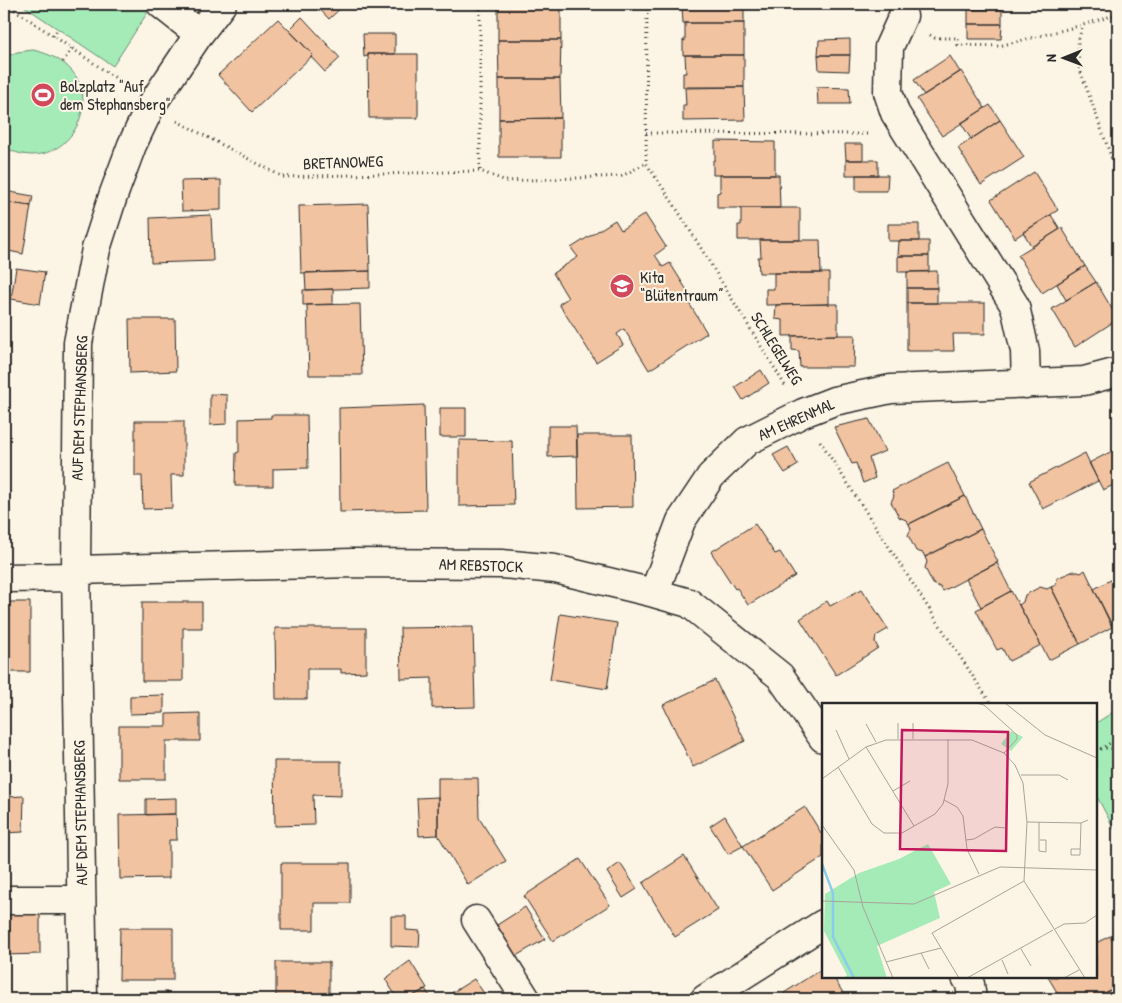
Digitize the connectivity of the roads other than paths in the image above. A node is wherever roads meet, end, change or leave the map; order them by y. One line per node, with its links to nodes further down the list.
1 (161, 4): 4 (street)
2 (222, 4): 4 (street, AUF DEM STEPHANSBERG)
3 (903, 16): 6 (street)
4 (199, 34): 7 (street, AUF DEM STEPHANSBERG)
5 (1118, 372): 6 (street, AM EHRENMAL)
6 (1026, 384): 9 (street, AM EHRENMAL)
7 (76, 573): 8 (street); 9 (street, AM REBSTOCK); 12 (street, AUF DEM STEPHANSBERG)
8 (4, 578)
9 (654, 593): 10 (street, AM REBSTOCK)
10 (822, 737)
11 (4, 900): 12 (street, AUF DEM STEPHANSBERG)
12 (81, 900): 16 (street, AUF DEM STEPHANSBERG)
13 (476, 920): 17 (street)
14 (822, 925): 18 (street)
15 (967, 978): 19 (street)
16 (83, 999)
17 (526, 999)
18 (705, 999)
19 (972, 999)

